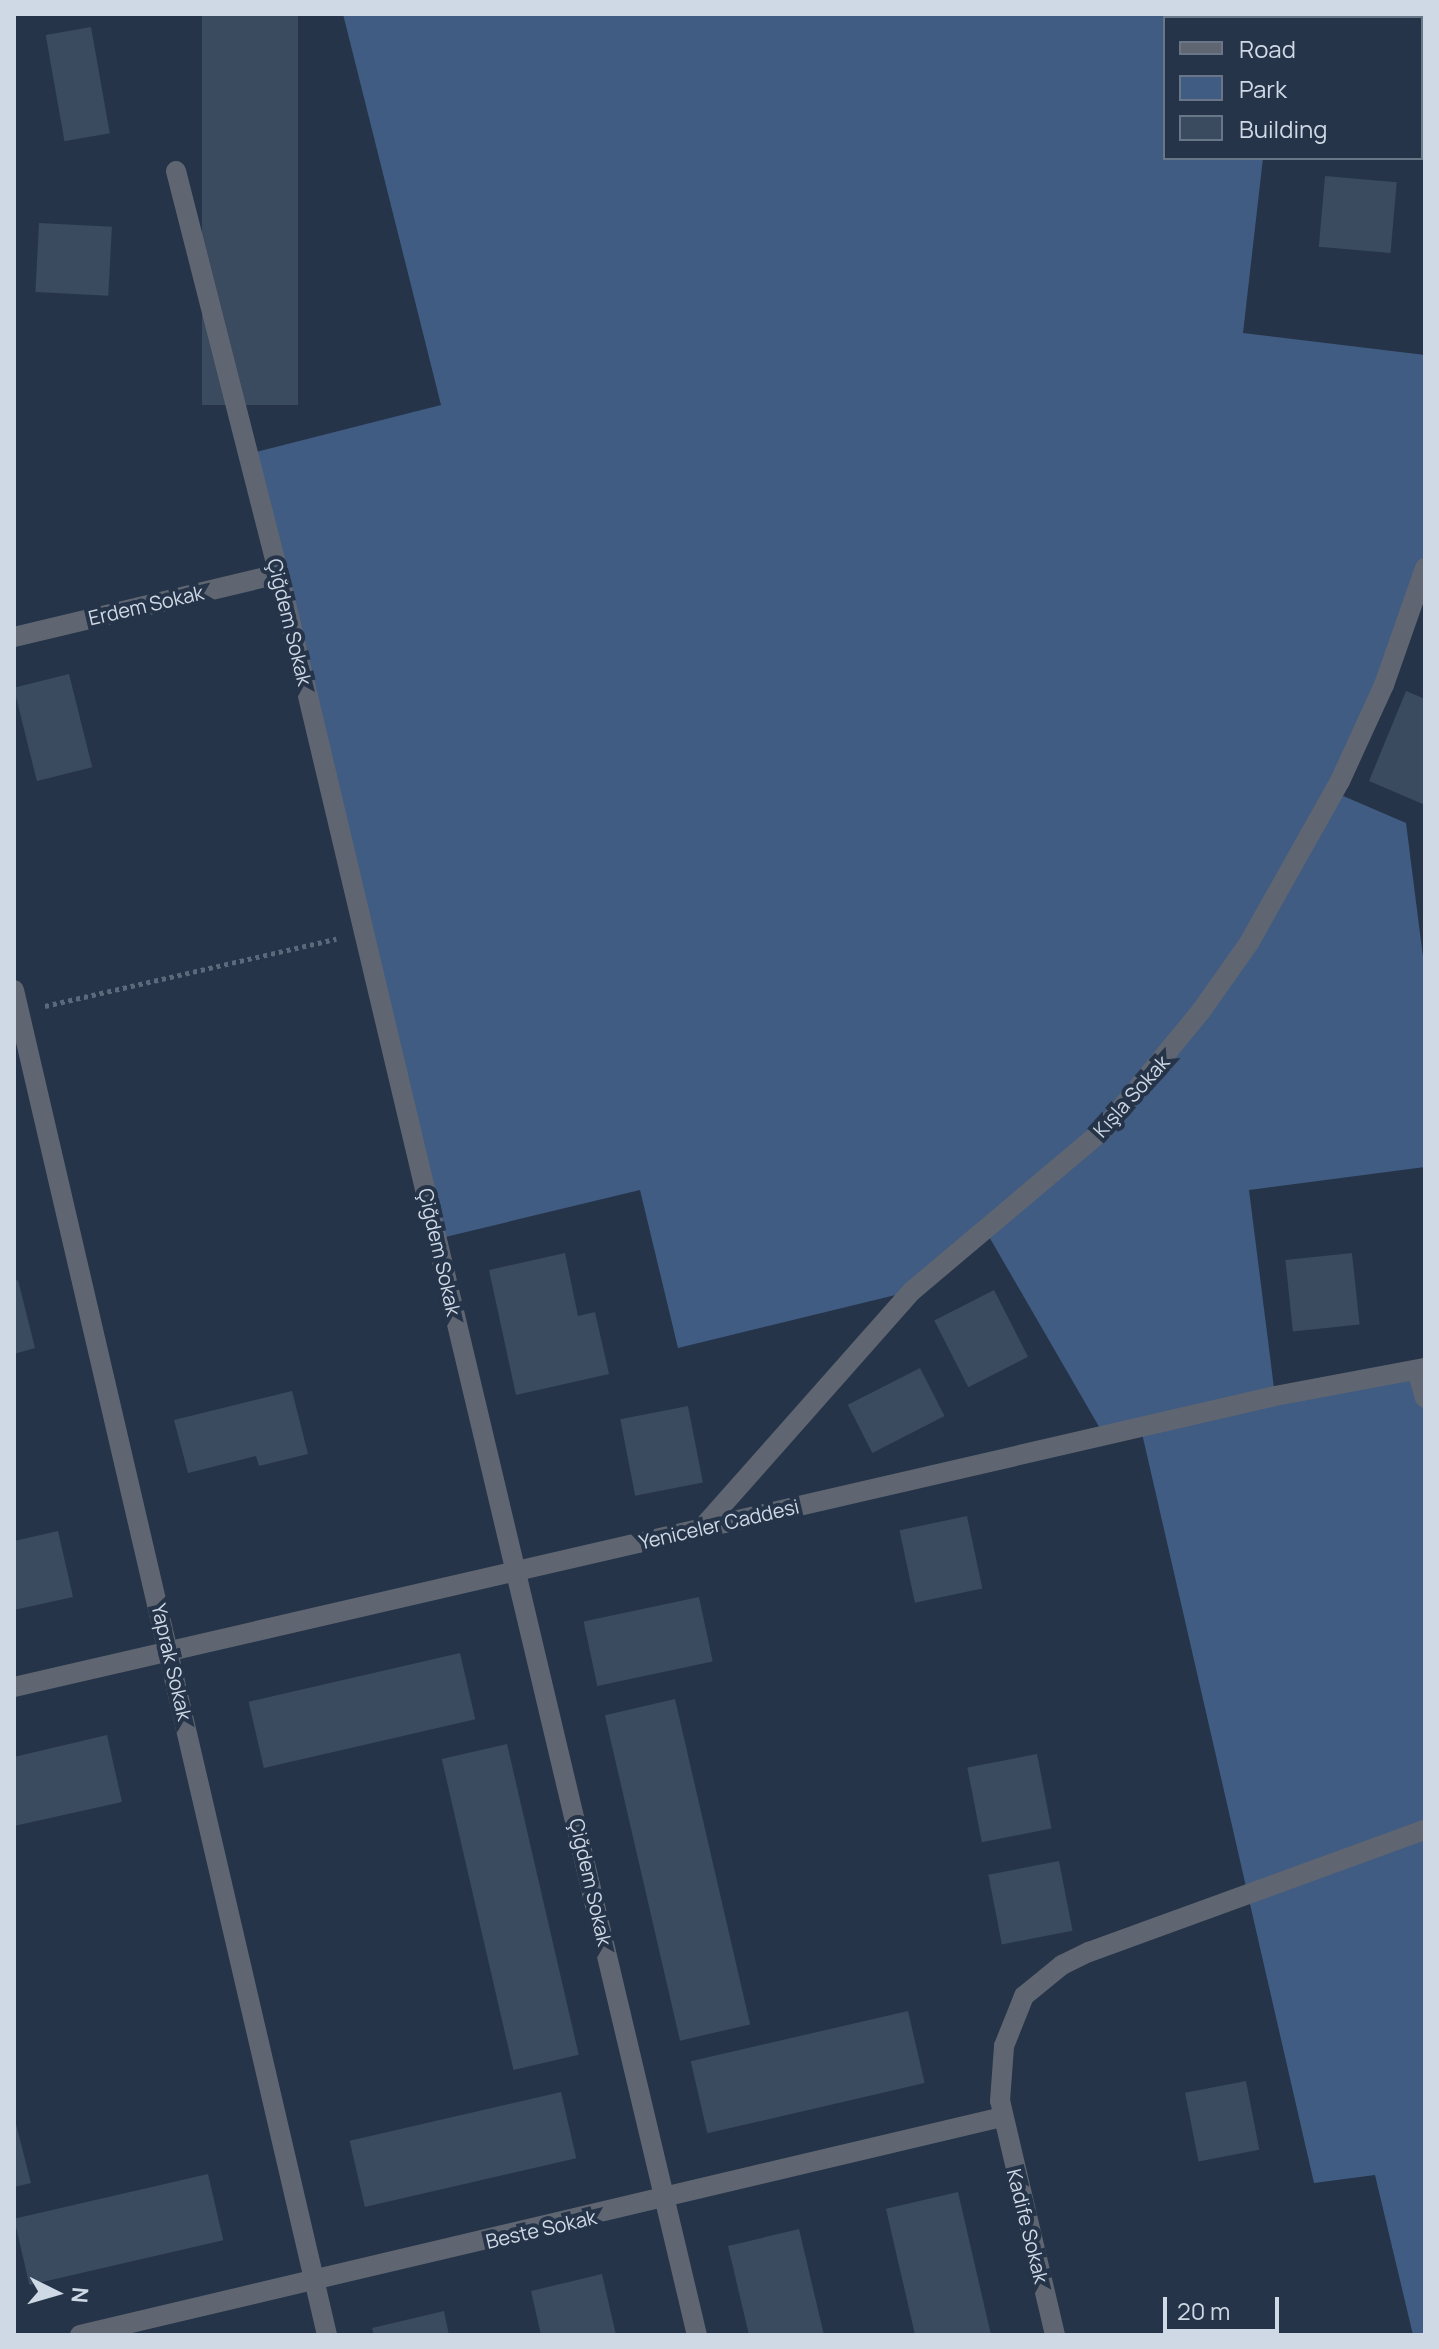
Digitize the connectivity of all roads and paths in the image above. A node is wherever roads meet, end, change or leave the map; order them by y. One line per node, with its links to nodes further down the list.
1 (176, 171): 3 (street, Çiğdem Sokak)
2 (1425, 568): 10 (street, Kışla Sokak)
3 (279, 574): 4 (street, Erdem Sokak); 5 (street, Çiğdem Sokak)
4 (14, 637)
5 (364, 932): 7 (path); 11 (street, Çiğdem Sokak)
6 (14, 990): 7 (street, Yaprak Sokak)
7 (19, 1012): 12 (street, Yaprak Sokak)
8 (1421, 1369): 9 (street); 10 (street, Yeniceler Caddesi)
9 (1425, 1398)
10 (703, 1527): 11 (street, Yeniceler Caddesi)
11 (517, 1571): 12 (street, Yeniceler Caddesi); 16 (street, Çiğdem Sokak)
12 (170, 1652): 13 (street, Yeniceler Caddesi); 17 (street, Yaprak Sokak)
13 (14, 1687)
14 (1425, 1830): 15 (street, Kadife Sokak)
15 (1002, 2117): 16 (street, Beste Sokak); 21 (street, Kadife Sokak)
16 (666, 2201): 17 (street, Beste Sokak); 20 (street, Çiğdem Sokak)
17 (315, 2281): 18 (street, Beste Sokak); 19 (street, Yaprak Sokak)
18 (80, 2335)
19 (327, 2335)
20 (697, 2335)
21 (1055, 2335)

